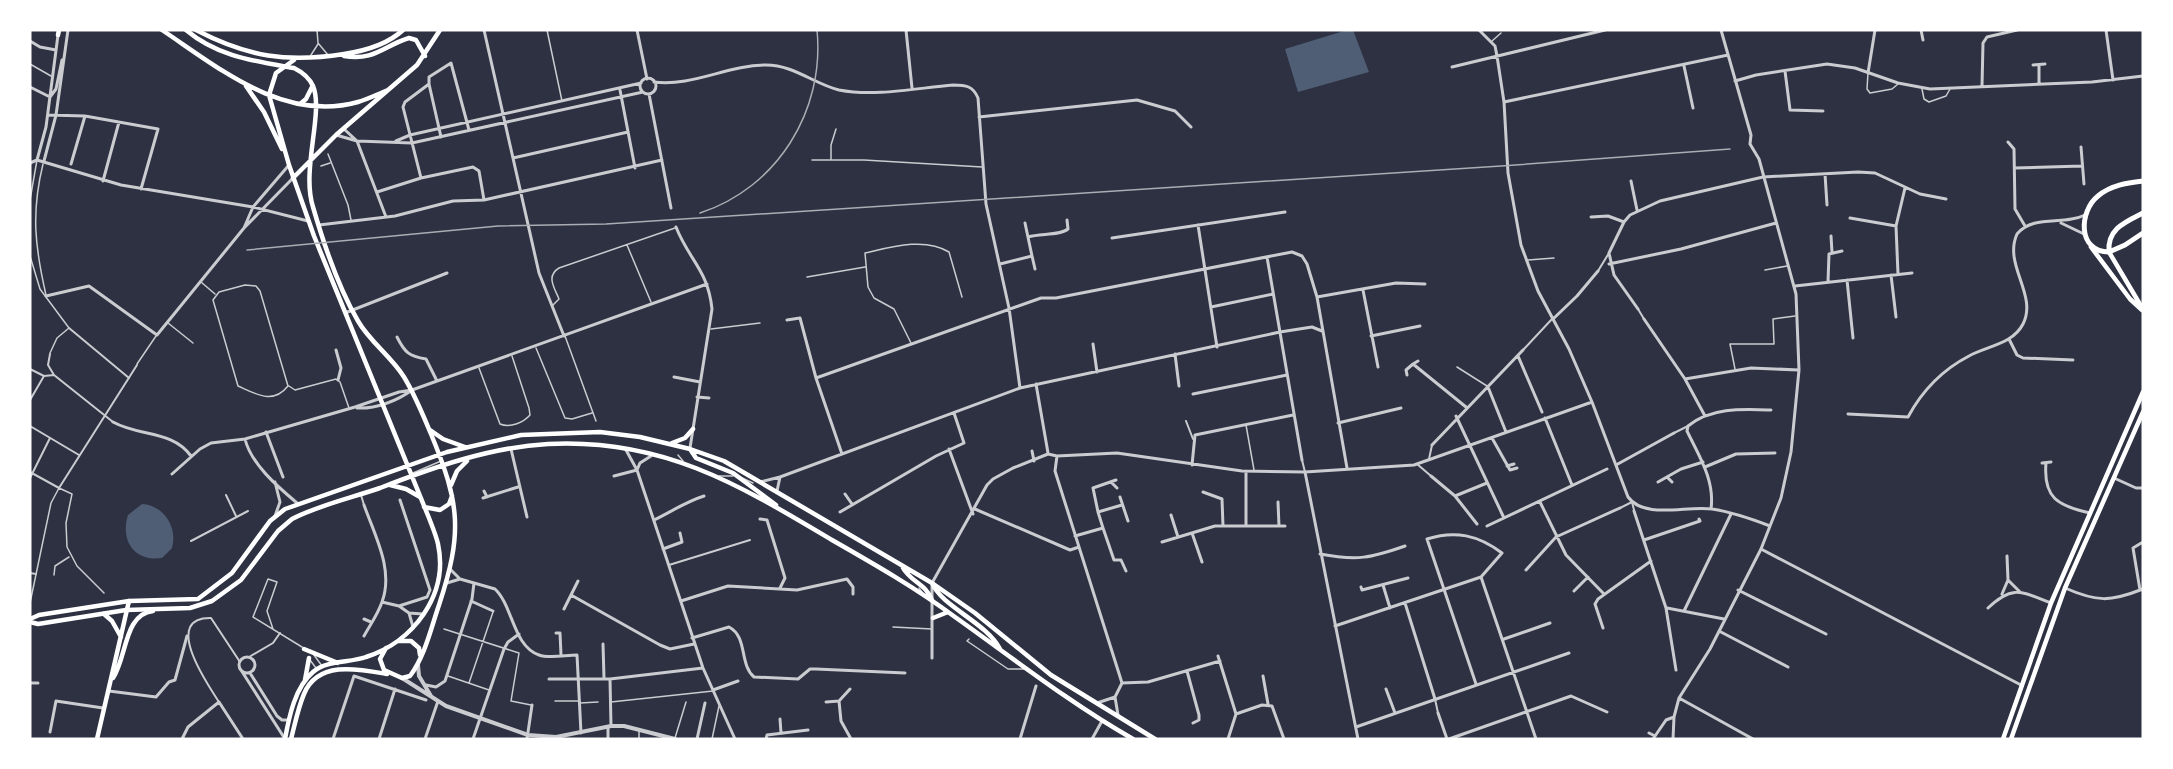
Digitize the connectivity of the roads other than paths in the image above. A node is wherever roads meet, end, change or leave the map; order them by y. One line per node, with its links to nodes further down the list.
1 (68, 30): 24 (street)
2 (162, 30): 55 (main road)
3 (186, 30): 38 (main road)
4 (196, 30): 33 (main road)
5 (317, 30): 25 (lane)
6 (403, 30): 27 (main road)
7 (440, 30): 30 (main road)
8 (484, 30): 76 (street)
9 (547, 30): 69 (lane)
10 (637, 30): 45 (street)
11 (906, 30): 58 (street)
12 (1479, 30): 23 (street)
13 (1605, 30): 31 (street)
14 (1721, 30): 28 (street)
15 (1875, 30): 42 (street)
16 (1921, 30): 21 (street)
17 (2017, 30): 56 (street)
18 (2106, 30): 46 (street)
19 (58, 32): 26 (street)
20 (1501, 33): 23 (lane)
21 (1922, 40)
22 (30, 41): 26 (street)
23 (1491, 41): 31 (street)
24 (67, 44): 67 (street); 77 (street)
25 (318, 44): 29 (lane); 32 (lane)
26 (56, 50): 43 (street)
27 (339, 55): 29 (main road); 30 (main road)
28 (1728, 55): 39 (street); 47 (street)
29 (329, 56): 32 (main road)
30 (425, 56): 61 (main road)
31 (1497, 56): 40 (street); 70 (street)
32 (308, 59): 33 (main road)
33 (294, 60): 38 (main road)
34 (30, 64): 43 (lane)
35 (2045, 64): 37 (street)
36 (2033, 65): 37 (street)
37 (2039, 65): 52 (street)
38 (284, 66): 53 (main road); 66 (main road)
39 (1684, 66): 70 (street); 73 (street)
40 (1452, 67)
41 (1785, 70): 42 (street); 47 (street); 74 (street)
42 (1868, 73): 51 (street); 51 (lane)
43 (51, 76): 67 (street)
44 (2143, 76): 46 (street)
45 (646, 79): 48 (street); 49 (street)
46 (2113, 80): 52 (street)
47 (1735, 81): 115 (street)
48 (654, 82): 50 (street); 63 (street)
49 (641, 83): 62 (street); 64 (street)
50 (667, 83): 58 (street); 63 (street)
51 (1898, 83): 60 (street)
52 (2039, 83): 56 (street)
53 (313, 84): 71 (main road); 72 (main road)
54 (429, 84): 81 (street); 84 (street); 90 (street)
55 (245, 85): 66 (main road); 105 (main road)
56 (1982, 86): 59 (street)
57 (30, 87): 67 (street)
58 (912, 88): 79 (street)
59 (1951, 88): 60 (street); 60 (lane)
60 (1922, 89)
61 (388, 90): 72 (main road); 85 (main road)
62 (620, 90): 68 (street); 69 (street)
63 (654, 90): 65 (street)
64 (643, 92): 65 (street); 68 (street)
65 (649, 94): 101 (street)
66 (269, 95): 71 (main road); 105 (main road)
67 (50, 97): 75 (street)
68 (621, 97): 82 (street); 88 (street)
69 (562, 102): 76 (street)
70 (1504, 102): 168 (street)
71 (299, 104): 72 (main road)
72 (315, 105): 100 (main road)
73 (1693, 108)
74 (1823, 111)
75 (48, 115): 77 (street); 99 (street)
76 (504, 115): 81 (street); 82 (street)
77 (56, 116): 78 (street); 104 (street)
78 (85, 116): 80 (street); 108 (street)
79 (979, 117): 83 (street); 111 (street)
80 (121, 121): 118 (street); 123 (street)
81 (467, 122): 84 (street); 87 (street)
82 (505, 122): 87 (street); 98 (street)
83 (1191, 127)
84 (439, 128): 90 (street); 91 (street)
85 (344, 129): 89 (main road); 92 (street)
86 (836, 129): 103 (lane)
87 (469, 130): 91 (street)
88 (628, 132): 98 (street); 112 (street)
89 (336, 135): 92 (street); 100 (main road)
90 (410, 135): 93 (street); 95 (street)
91 (441, 137): 95 (street)
92 (357, 141): 93 (street); 124 (street)
93 (394, 141): 95 (street)
94 (2008, 142): 113 (street)
95 (412, 143): 117 (street)
96 (2081, 147): 110 (street)
97 (328, 154): 107 (lane)
98 (513, 158): 125 (street)
99 (37, 160): 104 (street); 106 (street); 127 (lane)
100 (309, 160): 116 (main road); 150 (main road)
101 (662, 160): 112 (street); 131 (street)
102 (812, 160): 103 (lane)
103 (831, 160): 111 (lane)
104 (44, 161): 118 (street); 191 (lane)
105 (288, 162): 116 (main road); 130 (street)
106 (30, 163)
107 (331, 163): 109 (lane); 142 (lane)
108 (71, 164)
109 (321, 166)
110 (2082, 166): 113 (street); 121 (street)
111 (983, 167): 169 (street)
112 (635, 168): 125 (street)
113 (2015, 168): 149 (street)
114 (1825, 174): 115 (street); 122 (street); 129 (street)
115 (1763, 177): 133 (street); 144 (street)
116 (293, 178): 132 (street); 141 (main road)
117 (421, 178): 124 (street); 128 (street)
118 (103, 181): 123 (street)
119 (2143, 181): 136 (highway)
120 (1631, 182): 133 (street)
121 (2084, 184)
122 (1905, 188): 126 (street); 148 (street)
123 (141, 189): 130 (street)
124 (377, 192): 137 (street)
125 (521, 193): 128 (street); 195 (street)
126 (1946, 199)
127 (30, 200)
128 (484, 200): 137 (street)
129 (1827, 205)
130 (253, 207): 132 (street); 152 (street)
131 (671, 208)
132 (261, 210): 141 (street); 152 (street)
133 (1637, 210): 143 (street)
134 (1285, 212): 147 (street)
135 (2143, 213): 162 (highway)
136 (2085, 215): 145 (street); 154 (highway)
137 (386, 217): 142 (street)
138 (1591, 218): 143 (street)
139 (1850, 218): 148 (street)
140 (1068, 220): 156 (street)
141 (308, 221): 150 (main road)
142 (351, 221): 150 (street)
143 (1624, 222): 163 (street)
144 (1776, 223): 170 (street); 171 (street)
145 (2061, 223): 149 (street); 154 (street)
146 (1025, 224): 156 (street)
147 (1198, 225): 157 (street); 174 (street)
148 (1896, 226): 179 (street)
149 (2025, 226): 219 (street)
150 (316, 227): 199 (main road); 201 (main road)
151 (676, 227): 158 (lane); 185 (street)
152 (244, 228): 183 (street)
153 (2143, 233): 162 (highway)
154 (2085, 235): 159 (highway)
155 (1831, 236): 161 (street)
156 (1028, 237): 165 (street)
157 (1112, 238)
158 (626, 245): 194 (lane); 195 (lane)
159 (2091, 247): 162 (highway); 200 (main road)
160 (1842, 251): 161 (street)
161 (1832, 252): 184 (street)
162 (2109, 252): 200 (main road)
163 (1609, 253): 170 (street); 176 (street)
164 (30, 256): 191 (lane)
165 (1032, 256): 169 (street); 173 (street)
166 (1267, 257): 174 (street); 190 (street); 193 (street)
167 (1554, 258): 168 (lane)
168 (1526, 260): 204 (street)
169 (1000, 264): 197 (street)
170 (1610, 264): 198 (street)
171 (1788, 266): 175 (lane); 187 (street)
172 (866, 267): 181 (lane); 192 (lane); 221 (lane)
173 (1035, 269)
174 (1204, 269): 196 (street); 197 (street)
175 (1765, 270)
176 (1598, 272): 204 (street)
177 (447, 273): 199 (street)
178 (1912, 273): 179 (street)
179 (1898, 274): 180 (street)
180 (1891, 275): 182 (street); 203 (street)
181 (807, 277)
182 (1847, 280): 184 (street); 218 (street)
183 (201, 281): 189 (lane); 207 (street)
184 (1828, 282): 187 (street)
185 (707, 284): 194 (street); 211 (street)
186 (1425, 284): 188 (street)
187 (1795, 286): 202 (street)
188 (1363, 290): 193 (street); 216 (street)
189 (215, 294): 254 (lane); 254 (lane)
190 (1273, 294): 196 (street); 213 (street)
191 (46, 296): 210 (lane); 214 (street)
192 (962, 297)
193 (1317, 297): 212 (street)
194 (651, 303): 215 (street)
195 (553, 305): 215 (street)
196 (1210, 306): 224 (street)
197 (1009, 308): 221 (street); 257 (street)
198 (1638, 309): 205 (street)
199 (352, 310): 201 (street); 258 (main road)
200 (2143, 311)
201 (345, 313): 262 (main road)
202 (1796, 315): 239 (lane); 240 (street)
203 (1896, 317)
204 (1553, 319): 226 (street); 265 (street)
205 (1644, 319): 249 (street)
206 (787, 320): 248 (street)
207 (167, 323): 214 (street); 220 (lane)
208 (760, 323): 211 (lane)
209 (1420, 326): 216 (street)
210 (69, 328): 227 (lane); 247 (street)
211 (710, 330): 252 (street)
212 (1322, 331): 213 (street); 287 (street)
213 (1280, 332): 224 (street); 243 (street)
214 (157, 335): 234 (lane)
215 (564, 336): 223 (street); 276 (lane)
216 (1371, 336): 235 (street)
217 (397, 337): 251 (street)
218 (1853, 338)
219 (2009, 339): 231 (street); 278 (street)
220 (193, 343)
221 (911, 344): 248 (street)
222 (1093, 344): 241 (street)
223 (536, 347): 230 (street); 276 (lane)
224 (1217, 347): 228 (street)
225 (336, 350): 250 (street)
226 (1523, 350): 229 (street)
227 (50, 354): 242 (street)
228 (1175, 354): 241 (street); 255 (street)
229 (1518, 355): 256 (street); 274 (street)
230 (512, 356): 237 (street); 237 (lane)
231 (2073, 360)
232 (1418, 361): 233 (street)
233 (1413, 364): 244 (street); 268 (street)
234 (137, 365): 247 (street)
235 (1378, 367)
236 (1457, 367): 256 (lane)
237 (479, 368): 251 (street)
238 (30, 369): 245 (street)
239 (1735, 369): 240 (street); 249 (street)
240 (1799, 370): 413 (street)
241 (1097, 372): 253 (street)
242 (54, 375): 245 (street); 282 (street)
243 (1287, 375): 260 (street); 279 (street)
244 (1407, 375)
245 (44, 376): 264 (street)
246 (674, 377): 252 (street)
247 (129, 378): 282 (street)
248 (816, 378): 311 (street)
249 (1685, 379): 281 (street)
250 (338, 380): 254 (lane); 271 (lane)
251 (437, 381): 258 (street)
252 (700, 382): 261 (street)
253 (1036, 384): 257 (street); 312 (street)
254 (288, 386)
255 (1179, 386)
256 (1488, 387): 268 (street); 270 (street)
257 (1020, 388): 277 (street)
258 (412, 390): 262 (street); 266 (street); 291 (main road)
259 (2143, 392): 394 (main road)
260 (1193, 394)
261 (698, 397): 263 (street); 292 (street)
262 (379, 398): 266 (main road); 267 (street)
263 (709, 398)
264 (30, 400)
265 (1592, 402): 283 (street); 329 (street)
266 (382, 404): 267 (street); 327 (main road)
267 (355, 407): 271 (street)
268 (1466, 407): 280 (street)
269 (1401, 408): 287 (street)
270 (1496, 408): 273 (lane); 294 (street)
271 (349, 409): 293 (street)
272 (1771, 410): 281 (street)
273 (1491, 411)
274 (1542, 412): 283 (street)
275 (2143, 412): 351 (main road)
276 (592, 413): 286 (lane)
277 (954, 413): 307 (street); 311 (street)
278 (1848, 414)
279 (1293, 415): 288 (street); 319 (street)
280 (1456, 416): 301 (street); 302 (street)
281 (1705, 416): 290 (street)
282 (104, 417): 285 (street); 313 (street)
283 (1545, 418): 294 (street); 360 (street)
284 (1186, 421): 299 (street)
285 (113, 422): 316 (street)
286 (596, 422)
287 (1338, 423): 333 (street)
288 (1246, 425): 299 (street); 338 (lane)
289 (30, 426): 296 (street)
290 (1688, 426): 295 (street); 323 (street)
291 (428, 428): 303 (main road); 314 (main road)
292 (693, 429): 300 (main road); 306 (street)
293 (266, 432): 298 (street); 347 (street)
294 (1506, 432): 297 (street)
295 (1674, 433): 329 (street)
296 (51, 438): 313 (street); 339 (street)
297 (1492, 438): 302 (street); 331 (street)
298 (245, 439): 316 (street); 352 (street)
299 (1193, 439): 328 (street)
300 (669, 443): 303 (main road); 306 (main road)
301 (1432, 445): 320 (street)
302 (1471, 445): 320 (street); 357 (street)
303 (466, 447): 314 (main road)
304 (511, 448): 305 (main road); 318 (main road); 361 (street)
305 (624, 448): 310 (main road); 335 (street)
306 (690, 449): 322 (main road); 345 (main road); 353 (main road)
307 (950, 449): 381 (street); 396 (street)
308 (1032, 451): 321 (street)
309 (1775, 453): 332 (street)
310 (655, 454): 322 (main road); 335 (street)
311 (842, 454): 348 (street)
312 (1048, 454): 317 (street); 321 (street)
313 (79, 455): 362 (street)
314 (439, 455): 325 (main road); 327 (main road)
315 (678, 455): 322 (lane)
316 (191, 456): 341 (street)
317 (1057, 456): 328 (street); 417 (street)
318 (469, 459): 325 (main road); 359 (main road)
319 (1302, 460): 340 (street)
320 (1429, 460): 326 (street)
321 (1034, 461): 387 (street)
322 (683, 462): 344 (main road)
323 (1703, 462): 332 (street); 336 (street)
324 (2051, 462): 394 (street)
325 (443, 463): 342 (main road); 359 (main road)
326 (1418, 464): 333 (street); 346 (street)
327 (407, 465): 342 (main road); 380 (main road)
328 (1192, 465): 337 (street)
329 (1616, 465): 334 (street); 379 (street)
330 (1678, 465): 336 (street)
331 (1515, 466)
332 (1706, 467): 389 (street)
333 (1347, 468): 340 (street)
334 (1607, 469): 360 (street)
335 (637, 470): 343 (street); 405 (street)
336 (1681, 470): 349 (street)
337 (1246, 471): 338 (street); 409 (street)
338 (1254, 471): 340 (street)
339 (31, 472): 350 (street); 362 (street)
340 (1305, 472): 431 (street)
341 (171, 474)
342 (411, 476): 358 (main road); 374 (main road)
343 (614, 476)
344 (719, 476): 345 (lane); 385 (main road)
345 (737, 476): 356 (lane); 385 (main road)
346 (1431, 476): 373 (street)
347 (283, 477)
348 (780, 477): 353 (street); 366 (street)
349 (1667, 477): 354 (street); 355 (street)
350 (30, 478)
351 (2114, 478): 363 (street); 458 (main road)
352 (274, 481): 380 (street); 400 (street)
353 (760, 482): 366 (main road)
354 (1659, 482)
355 (1672, 482)
356 (753, 483)
357 (1487, 483): 373 (street); 402 (street)
358 (389, 484): 371 (main road); 374 (main road)
359 (451, 485): 368 (main road)
360 (1572, 485): 378 (street)
361 (519, 487): 365 (street); 401 (street)
362 (59, 488): 432 (lane); 444 (lane)
363 (2143, 488)
364 (1117, 489): 393 (street)
365 (484, 491)
366 (777, 492): 438 (main road)
367 (1203, 492): 408 (street)
368 (453, 494): 384 (main road); 440 (main road)
369 (845, 494): 381 (street)
370 (226, 495): 399 (street)
371 (361, 495): 382 (street); 395 (main road)
372 (704, 496): 405 (street)
373 (1455, 496): 407 (street)
374 (420, 497): 384 (main road)
375 (1120, 497): 383 (street)
376 (400, 500): 479 (street)
377 (1278, 502): 410 (street)
378 (1540, 502): 402 (street); 419 (street)
379 (1632, 502): 386 (street); 388 (street); 391 (street)
380 (297, 503): 395 (main road); 400 (main road)
381 (852, 504): 392 (street)
382 (364, 505): 474 (street)
383 (1122, 505): 393 (street); 406 (street)
384 (424, 507): 490 (main road)
385 (778, 508): 470 (main road)
386 (1620, 508): 419 (street)
387 (975, 509): 396 (street); 427 (street)
388 (1700, 509): 389 (street); 404 (street)
389 (1711, 509): 397 (street)
390 (248, 511): 399 (street)
391 (1634, 511): 421 (street)
392 (840, 512)
393 (1098, 512): 414 (street)
394 (2090, 513): 478 (main road)
395 (301, 514): 480 (main road)
396 (973, 514): 454 (street)
397 (1731, 514): 413 (street); 487 (street)
398 (1171, 515): 418 (street)
399 (236, 516): 422 (street)
400 (275, 517): 472 (main road)
401 (527, 517)
402 (1505, 518): 412 (street)
403 (760, 519): 459 (street)
404 (1700, 519): 421 (street)
405 (654, 520): 429 (street)
406 (1128, 521)
407 (1477, 524)
408 (1223, 526): 409 (street); 416 (street)
409 (1246, 526): 410 (street)
410 (1279, 526): 411 (street)
411 (1285, 526)
412 (1487, 526)
413 (1770, 526): 430 (street)
414 (1102, 528): 417 (street); 442 (street)
415 (680, 533): 429 (street)
416 (1192, 533): 418 (street); 435 (street)
417 (1075, 536): 427 (street)
418 (1178, 537): 423 (street)
419 (1556, 537): 436 (street); 447 (street)
420 (750, 540): 437 (street)
421 (1644, 540): 434 (street)
422 (191, 541)
423 (1162, 542)
424 (2143, 542): 462 (street)
425 (1396, 543): 428 (street)
426 (1405, 546): 428 (street)
427 (1078, 548): 565 (street)
428 (1398, 548): 431 (street)
429 (663, 549): 437 (street)
430 (1761, 549): 461 (street); 569 (street)
431 (1320, 554): 500 (street)
432 (70, 556): 445 (lane); 465 (lane)
433 (2007, 556): 450 (street)
434 (1651, 561): 467 (street); 482 (street)
435 (1202, 562)
436 (1532, 564): 439 (street); 441 (street)
437 (669, 565): 475 (street)
438 (901, 566): 454 (main road); 471 (main road)
439 (1536, 568)
440 (450, 569): 449 (street); 452 (main road)
441 (1527, 570)
442 (1126, 571)
443 (30, 573): 444 (street)
444 (36, 574): 476 (lane)
445 (54, 575)
446 (1481, 577): 460 (street); 460 (street); 519 (street)
447 (1588, 577): 463 (street); 467 (street)
448 (1408, 578): 455 (street)
449 (460, 579): 452 (street); 453 (street)
450 (2008, 580): 464 (street); 468 (street)
451 (578, 581): 469 (street)
452 (446, 583): 530 (main road)
453 (474, 583): 473 (street); 512 (street)
454 (932, 583): 471 (street); 498 (main road); 592 (main road)
455 (1383, 585): 456 (street); 481 (street)
456 (1361, 586)
457 (919, 588): 470 (lane)
458 (2065, 588): 462 (street); 649 (main road)
459 (780, 589): 466 (street); 475 (street)
460 (1443, 589): 477 (street); 567 (street)
461 (1738, 590): 495 (street); 513 (street)
462 (2142, 590)
463 (1574, 591)
464 (2020, 592): 468 (street); 478 (street)
465 (104, 593)
466 (853, 594)
467 (1604, 594): 504 (street)
468 (2002, 594): 483 (street)
469 (571, 595): 484 (street); 523 (street)
470 (924, 595): 471 (main road)
471 (932, 600): 488 (main road); 493 (street)
472 (129, 601): 485 (main road); 496 (main road)
473 (471, 601): 486 (street); 511 (street)
474 (382, 602): 479 (street); 497 (street)
475 (681, 602): 517 (street)
476 (30, 603)
477 (1405, 603): 481 (street); 580 (street)
478 (2051, 603): 569 (main road)
479 (399, 606): 489 (street)
480 (164, 608): 485 (main road); 560 (main road)
481 (1390, 608): 500 (street)
482 (1666, 608): 487 (street); 544 (street)
483 (1988, 608)
484 (564, 609)
485 (126, 610): 491 (main road); 516 (main road)
486 (493, 611): 521 (lane)
487 (1684, 611): 495 (street)
488 (948, 612): 492 (main road); 493 (main road)
489 (409, 613): 490 (street); 502 (street)
490 (426, 613): 502 (main road)
491 (104, 614): 496 (main road); 516 (main road)
492 (956, 617): 498 (lane); 527 (main road)
493 (933, 618): 507 (street)
494 (363, 619): 497 (street)
495 (1724, 620): 508 (street)
496 (30, 621)
497 (371, 622): 515 (street)
498 (975, 622): 503 (lane); 527 (main road)
499 (1550, 624): 519 (street)
500 (1335, 626): 610 (street)
501 (893, 627): 507 (lane)
502 (413, 628): 520 (main road)
503 (986, 628)
504 (1604, 628)
505 (273, 629): 505 (lane); 509 (lane)
506 (444, 629): 511 (lane)
507 (933, 629): 534 (street)
508 (1719, 631): 541 (street); 579 (street)
509 (280, 633): 525 (lane); 532 (street)
510 (556, 633): 529 (street)
511 (460, 634): 521 (lane); 552 (street)
512 (519, 634): 526 (street); 529 (street)
513 (1826, 634)
514 (188, 636): 536 (street); 574 (street); 585 (street)
515 (364, 636)
516 (121, 637): 560 (main road)
517 (692, 638): 523 (street); 549 (street)
518 (969, 639): 542 (lane)
519 (1504, 639): 546 (street)
520 (396, 642): 524 (main road); 530 (main road)
521 (483, 642): 526 (lane); 564 (lane)
522 (603, 644): 556 (street)
523 (694, 644): 540 (street)
524 (386, 648): 537 (main road); 551 (main road)
525 (304, 649): 533 (lane); 537 (main road); 539 (lane)
526 (504, 649): 575 (street); 594 (lane)
527 (1002, 651): 542 (main road)
528 (1569, 653): 546 (street)
529 (561, 655): 555 (street)
530 (421, 656): 538 (main road)
531 (1218, 656): 535 (street)
532 (249, 657): 536 (street); 547 (street)
533 (309, 658): 539 (lane); 559 (main road)
534 (932, 658)
535 (1220, 661): 545 (street); 601 (street)
536 (240, 662): 543 (street)
537 (338, 663): 539 (main road)
538 (417, 664): 554 (main road); 568 (street)
539 (319, 668): 550 (main road); 559 (main road)
540 (703, 668): 558 (street); 576 (street)
541 (1788, 668)
542 (1025, 669): 607 (main road)
543 (241, 670): 547 (street); 625 (street)
544 (1676, 670)
545 (1187, 671): 565 (street); 608 (street)
546 (1514, 672): 567 (street); 597 (street)
547 (250, 673): 606 (street)
548 (382, 673): 550 (main road); 551 (main road); 566 (street)
549 (905, 673)
550 (323, 674): 626 (main road)
551 (391, 675): 554 (main road)
552 (447, 675): 564 (lane); 568 (street)
553 (1263, 676): 593 (street)
554 (402, 678): 577 (street)
555 (578, 678): 556 (street); 557 (street); 586 (street)
556 (604, 678): 558 (street)
557 (549, 679)
558 (610, 679): 588 (street)
559 (305, 680): 606 (main road)
560 (111, 681): 574 (main road)
561 (738, 681): 576 (street)
562 (30, 682): 563 (street)
563 (38, 683)
564 (468, 683): 575 (lane)
565 (1122, 683): 578 (street)
566 (379, 684): 571 (street); 627 (street)
567 (1476, 684): 580 (street)
568 (424, 685): 577 (street)
569 (2021, 685): 648 (main road)
570 (1036, 686): 637 (street)
571 (395, 689): 581 (street); 628 (street)
572 (850, 689): 584 (street)
573 (1386, 689): 599 (street)
574 (109, 690): 596 (main road)
575 (490, 691): 604 (street)
576 (712, 691): 588 (lane); 595 (street)
577 (432, 696): 582 (street)
578 (1115, 697): 592 (street); 602 (street)
579 (1679, 698): 603 (street); 647 (street)
580 (1435, 699): 599 (street); 600 (street)
581 (426, 700)
582 (438, 701): 604 (street); 629 (street)
583 (555, 701): 586 (lane)
584 (839, 701): 590 (street); 621 (street)
585 (219, 702): 623 (street); 624 (street)
586 (579, 702): 587 (lane); 614 (street)
587 (598, 702)
588 (610, 702): 609 (street)
589 (687, 702): 633 (lane)
590 (826, 702)
591 (705, 703): 634 (street)
592 (1097, 703): 602 (main road)
593 (1268, 704): 601 (street); 642 (street)
594 (532, 705): 617 (street)
595 (719, 705): 635 (lane); 636 (street)
596 (105, 708): 613 (street); 622 (main road)
597 (1527, 711): 598 (street); 644 (street); 645 (street)
598 (1607, 712)
599 (1395, 713): 610 (street)
600 (1438, 713): 644 (street)
601 (1236, 714): 641 (street)
602 (1118, 715): 640 (main road)
603 (1674, 717): 619 (street); 646 (street)
604 (480, 718): 617 (street); 630 (street)
605 (780, 719): 616 (street)
606 (289, 720): 625 (main road)
607 (1102, 721): 638 (street); 639 (main road)
608 (1193, 723)
609 (609, 726): 611 (street); 614 (street); 631 (street)
610 (1356, 726): 643 (street)
611 (639, 728): 620 (street); 632 (lane)
612 (808, 730): 616 (street)
613 (50, 732)
614 (581, 733): 617 (street)
615 (1649, 733): 619 (street)
616 (781, 734): 618 (street)
617 (527, 737)
618 (766, 737)
619 (1654, 737)
620 (668, 738): 633 (street)
621 (851, 738)
622 (97, 739)
623 (182, 739)
624 (243, 739)
625 (285, 739)
626 (291, 739)
627 (333, 739)
628 (379, 739)
629 (425, 739)
630 (473, 739)
631 (608, 739)
632 (639, 739)
633 (675, 739)
634 (697, 739)
635 (712, 739)
636 (735, 739)
637 (1020, 739)
638 (1092, 739)
639 (1133, 739)
640 (1155, 739)
641 (1228, 739)
642 (1284, 739)
643 (1358, 739)
644 (1448, 739)
645 (1536, 739)
646 (1673, 739)
647 (1753, 739)
648 (2003, 739)
649 (2011, 739)

